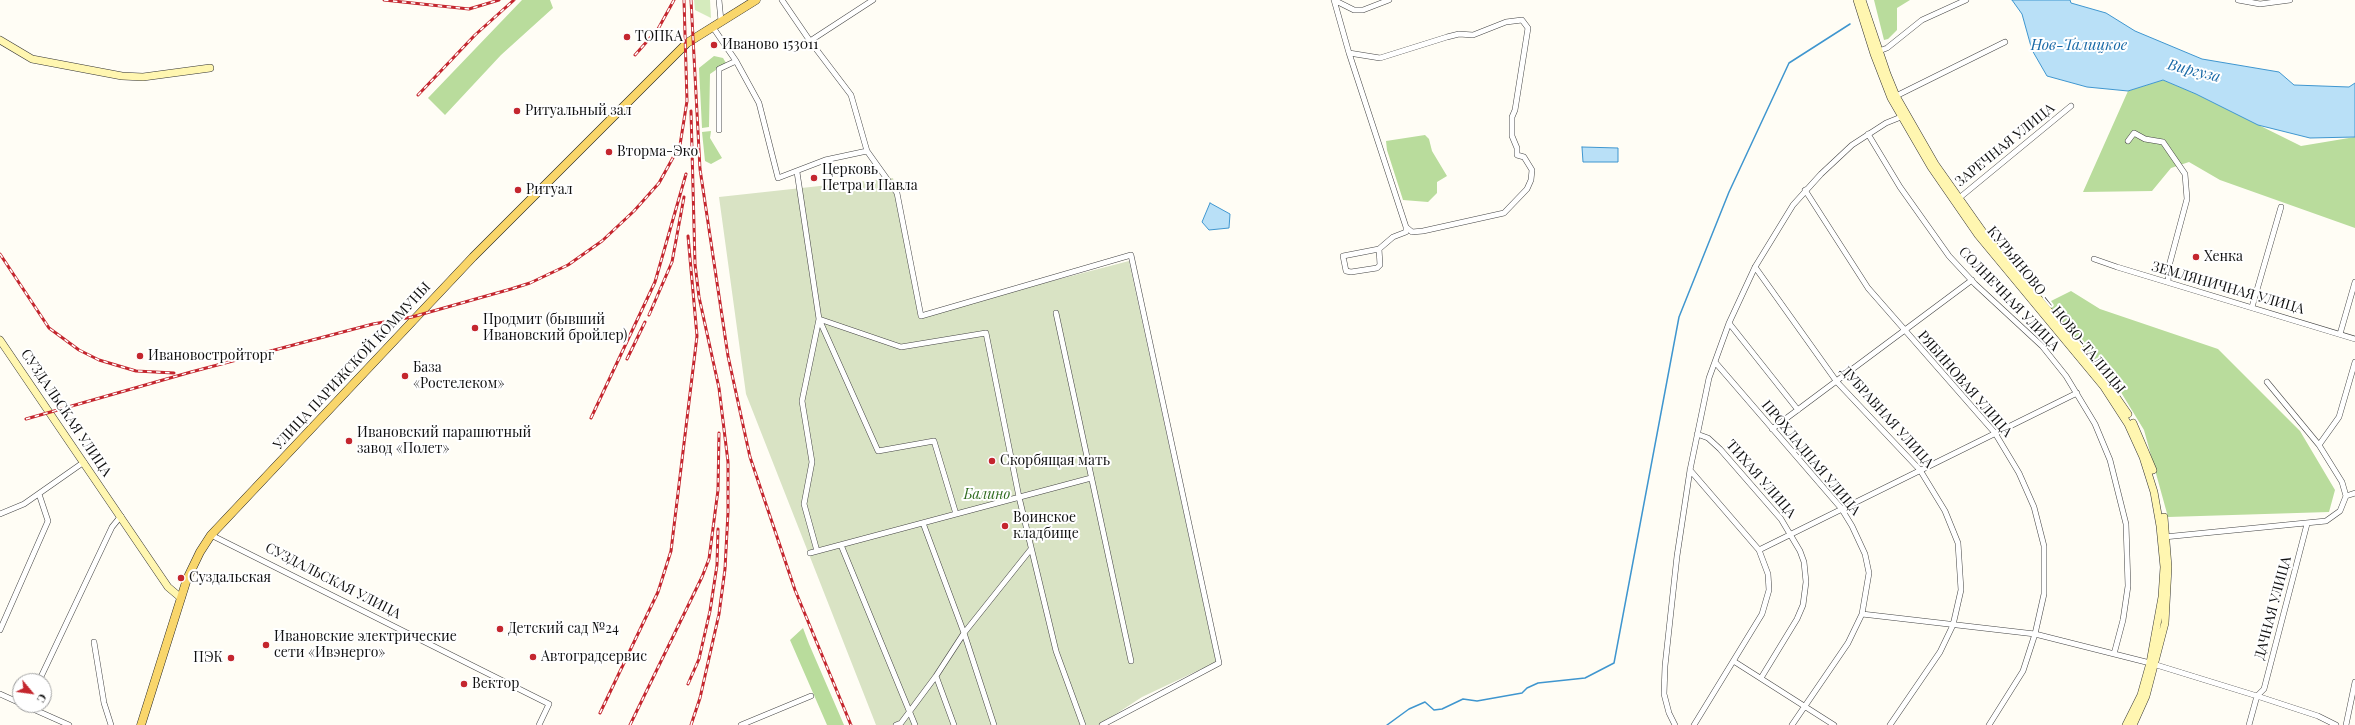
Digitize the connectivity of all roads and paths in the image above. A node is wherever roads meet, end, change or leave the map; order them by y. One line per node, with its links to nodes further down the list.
1 (719, 0): 12 (street)
2 (756, 0): 12 (main road, УЛИЦА ПАРИЖСКОЙ КОММУНЫ)
3 (782, 0): 15 (street)
4 (873, 0): 15 (street)
5 (1334, 0): 6 (street); 18 (street)
6 (1389, 0)
7 (1857, 0): 23 (main road, КУРЬЯНОВО — НОВО-ТАЛИЦЫ)
8 (1862, 0): 17 (main road, КУРЬЯНОВО — НОВО-ТАЛИЦЫ)
9 (1966, 0): 17 (street)
10 (2238, 0): 11 (street)
11 (2290, 0)
12 (721, 21): 13 (main road, УЛИЦА ПАРИЖСКОЙ КОММУНЫ)
13 (712, 26): 19 (street); 72 (main road, УЛИЦА ПАРИЖСКОЙ КОММУНЫ)
14 (0, 40): 20 (main road)
15 (810, 41): 27 (street)
16 (2005, 42): 21 (street)
17 (1879, 51): 21 (main road, КУРЬЯНОВО — НОВО-ТАЛИЦЫ)
18 (1349, 53): 32 (street); 32 (street)
19 (736, 61): 24 (street); 28 (street)
20 (210, 68)
21 (1896, 96): 30 (main road, КУРЬЯНОВО — НОВО-ТАЛИЦЫ)
22 (2071, 106): 30 (street, ЗАРЕЧНАЯ УЛИЦА)
23 (1901, 117): 25 (street); 30 (main road, КУРЬЯНОВО — НОВО-ТАЛИЦЫ)
24 (719, 130)
25 (1868, 134): 29 (street); 36 (street, СОЛНЕЧНАЯ УЛИЦА)
26 (2128, 141): 37 (street)
27 (867, 151): 28 (street); 111 (street)
28 (797, 172): 41 (street)
29 (1805, 190): 35 (street); 43 (street, РЯБИНОВАЯ УЛИЦА)
30 (1956, 200): 73 (main road, КУРЬЯНОВО — НОВО-ТАЛИЦЫ)
31 (2281, 206): 39 (street)
32 (1406, 227): 33 (street)
33 (1379, 249): 33 (street)
34 (2094, 259): 37 (street, ЗЕМЛЯНИЧНАЯ УЛИЦА)
35 (1754, 267): 42 (street); 49 (street, ДУБРАВНАЯ УЛИЦА)
36 (1972, 280): 43 (street); 51 (street, СОЛНЕЧНАЯ УЛИЦА)
37 (2168, 282): 39 (street, ЗЕМЛЯНИЧНАЯ УЛИЦА)
38 (2355, 282): 44 (street)
39 (2252, 307): 44 (street, ЗЕМЛЯНИЧНАЯ УЛИЦА)
40 (1056, 313): 60 (street)
41 (819, 319): 64 (street); 67 (street); 77 (street)
42 (1729, 323): 47 (street); 52 (street)
43 (1904, 330): 49 (street); 54 (street, РЯБИНОВАЯ УЛИЦА)
44 (2340, 334): 45 (street, ЗЕМЛЯНИЧНАЯ УЛИЦА)
45 (2355, 339)
46 (0, 340): 57 (main road, СУЗДАЛЬСКАЯ УЛИЦА)
47 (1714, 362): 53 (street, ПРОХЛАДНАЯ УЛИЦА); 55 (street)
48 (2355, 362): 56 (street)
49 (1837, 382): 52 (street); 59 (street, ДУБРАВНАЯ УЛИЦА)
50 (2267, 382): 56 (street)
51 (2077, 393): 54 (street); 86 (street, СОЛНЕЧНАЯ УЛИЦА)
52 (1798, 410): 53 (street)
53 (1772, 429): 65 (street, ПРОХЛАДНАЯ УЛИЦА)
54 (1995, 433): 59 (street); 84 (street, РЯБИНОВАЯ УЛИЦА)
55 (1697, 434): 58 (street); 71 (street, ТИХАЯ УЛИЦА)
56 (2319, 445): 63 (street)
57 (84, 462): 62 (street); 68 (main road, СУЗДАЛЬСКАЯ УЛИЦА)
58 (1690, 470): 76 (street); 112 (street)
59 (1920, 470): 65 (street); 81 (street, ДУБРАВНАЯ УЛИЦА)
60 (1091, 478): 64 (street); 87 (street)
61 (2355, 493): 63 (street)
62 (39, 494): 66 (street); 82 (street)
63 (2346, 496): 70 (street)
64 (1019, 497): 67 (street); 75 (street)
65 (1841, 508): 71 (street); 80 (street, ПРОХЛАДНАЯ УЛИЦА)
66 (0, 514)
67 (956, 514): 69 (street)
68 (121, 516): 79 (main road, СУЗДАЛЬСКАЯ УЛИЦА); 90 (street)
69 (923, 523): 74 (street); 83 (street)
70 (2308, 524): 73 (street); 96 (street, ДАЧНАЯ УЛИЦА)
71 (1790, 533): 76 (street); 92 (street, ТИХАЯ УЛИЦА)
72 (211, 535): 79 (main road, УЛИЦА ПАРИЖСКОЙ КОММУНЫ); 104 (street, СУЗДАЛЬСКАЯ УЛИЦА)
73 (2164, 537): 89 (main road, КУРЬЯНОВО — НОВО-ТАЛИЦЫ)
74 (841, 545): 77 (street); 99 (street)
75 (1032, 549): 83 (street); 110 (street)
76 (1759, 550): 88 (street)
77 (817, 551): 78 (street)
78 (810, 553)
79 (181, 598): 103 (main road, УЛИЦА ПАРИЖСКОЙ КОММУНЫ)
80 (1862, 614): 81 (street); 98 (street, ПРОХЛАДНАЯ УЛИЦА)
81 (1953, 625): 84 (street); 116 (street, ДУБРАВНАЯ УЛИЦА)
82 (0, 630)
83 (964, 633): 91 (street); 109 (street)
84 (2035, 634): 86 (street); 117 (street, РЯБИНОВАЯ УЛИЦА)
85 (94, 642): 102 (street)
86 (2114, 654): 89 (street)
87 (1131, 661)
88 (1735, 662): 92 (street); 113 (street)
89 (2153, 664): 96 (street); 118 (main road, КУРЬЯНОВО — НОВО-ТАЛИЦЫ); 119 (main road, КУРЬЯНОВО — НОВО-ТАЛИЦЫ)
90 (43, 673)
91 (936, 676): 99 (street); 108 (street)
92 (1761, 678): 98 (street)
93 (2355, 682): 122 (street)
94 (0, 694): 97 (street)
95 (810, 696): 105 (street)
96 (2257, 696): 120 (street, ДАЧНАЯ УЛИЦА); 121 (street)
97 (12, 699)
98 (1804, 706): 114 (street, ПРОХЛАДНАЯ УЛИЦА); 115 (street)
99 (910, 711): 106 (street); 107 (street)
100 (42, 713): 101 (street)
101 (69, 725)
102 (111, 725)
103 (141, 725)
104 (540, 725)
105 (741, 725)
106 (896, 725)
107 (915, 725)
108 (954, 725)
109 (994, 725)
110 (1083, 725)
111 (1102, 725)
112 (1675, 725)
113 (1694, 725)
114 (1792, 725)
115 (1834, 725)
116 (1890, 725)
117 (1989, 725)
118 (2126, 725)
119 (2132, 725)
120 (2249, 725)
121 (2336, 725)
122 (2346, 725)

